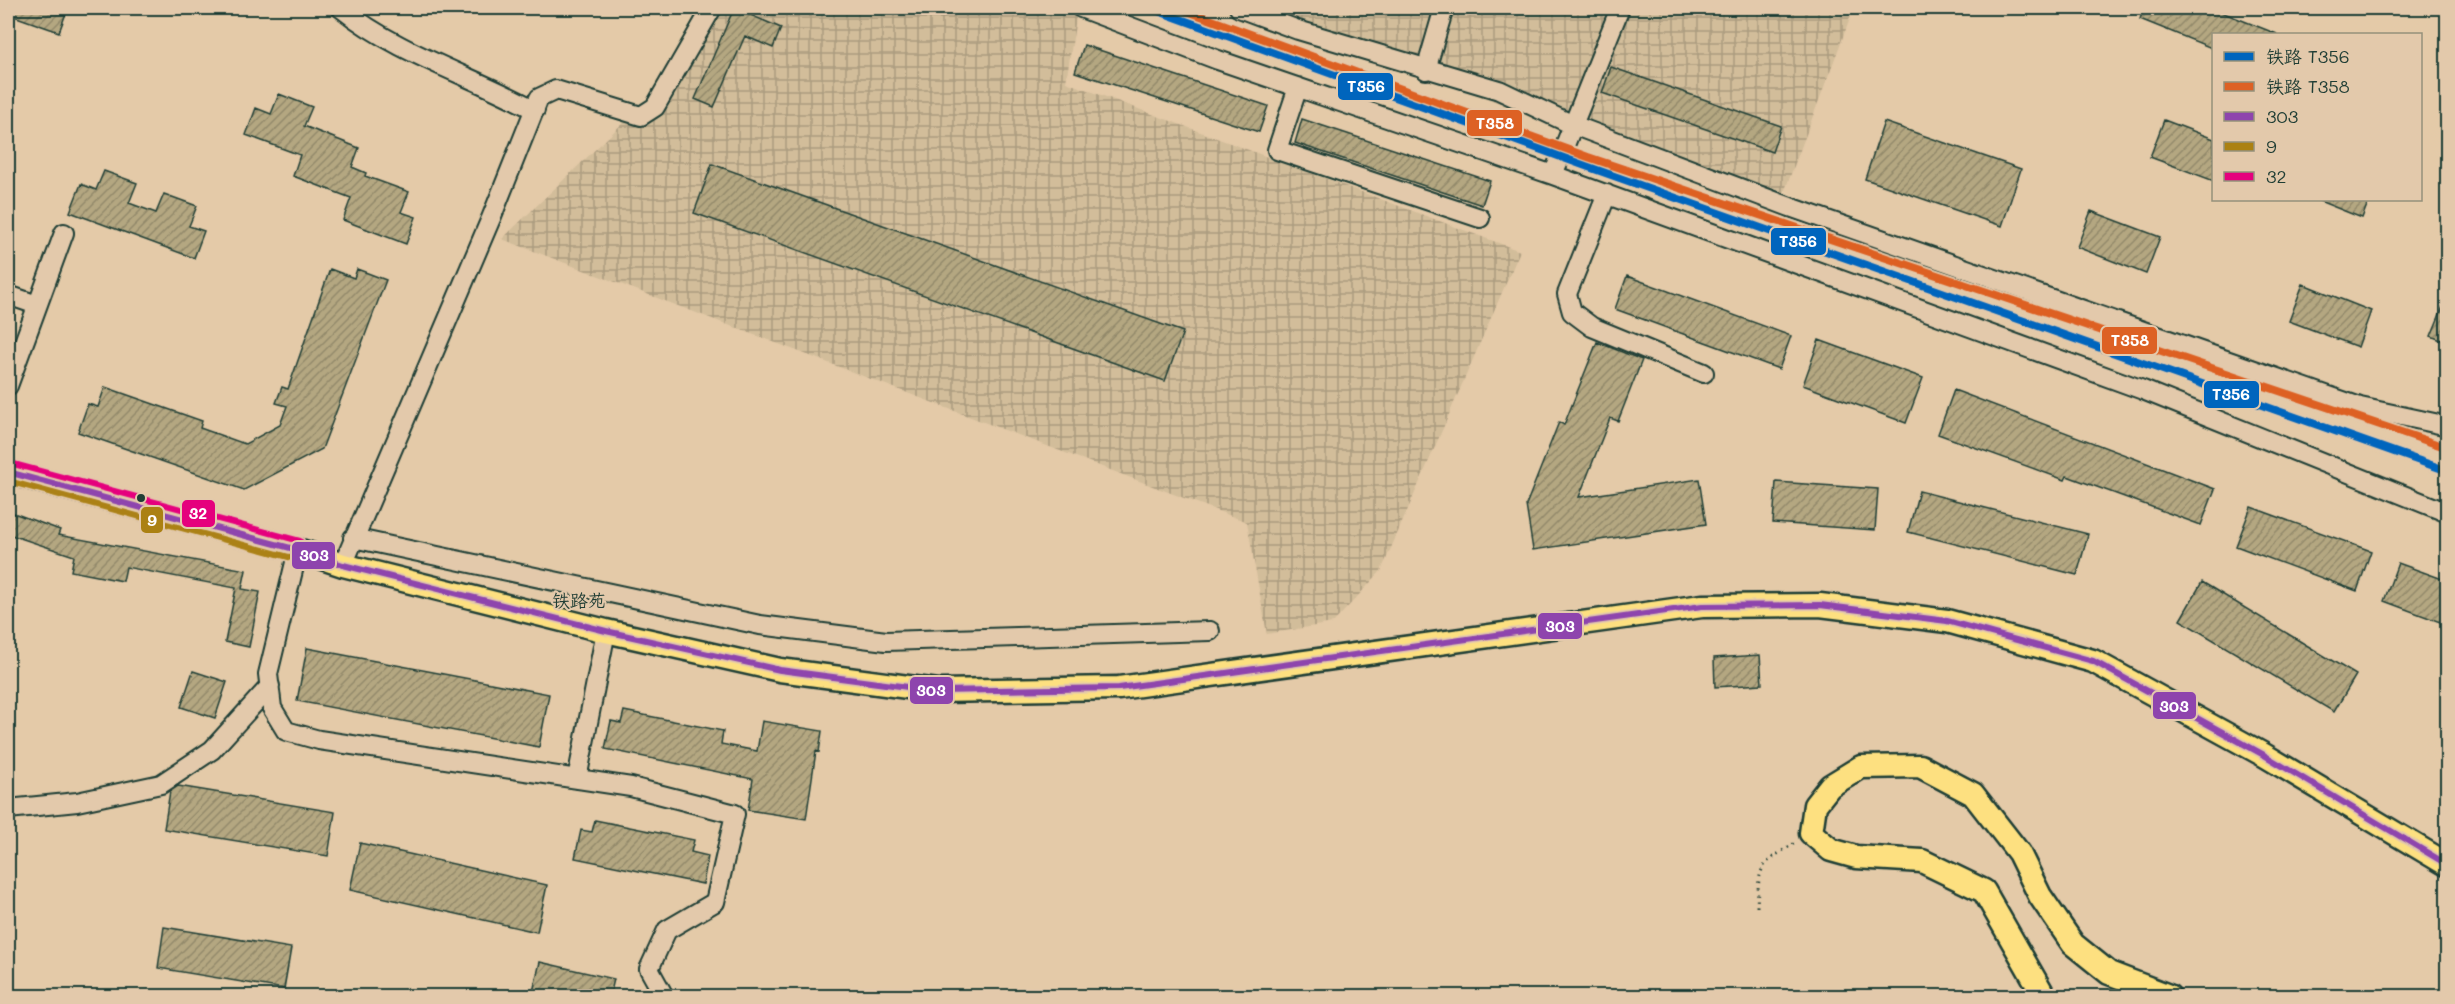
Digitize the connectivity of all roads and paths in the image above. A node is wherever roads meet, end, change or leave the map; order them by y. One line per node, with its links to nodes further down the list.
1 (341, 8): 9 (street)
2 (712, 8): 9 (street)
3 (1081, 8): 8 (street)
4 (1239, 8): 7 (street)
5 (1444, 8): 7 (street)
6 (1620, 8): 10 (street)
7 (1426, 70): 10 (street)
8 (1298, 87): 11 (street); 13 (street)
9 (535, 110): 23 (street)
10 (1573, 124): 11 (street); 20 (street)
11 (1553, 174): 12 (street)
12 (1607, 194): 18 (street); 22 (street)
13 (1480, 218)
14 (64, 233): 16 (street)
15 (8, 295): 16 (street)
16 (38, 305): 17 (street)
17 (13, 356): 19 (street)
18 (1704, 373)
19 (8, 386)
20 (2448, 426)
21 (8, 472): 24 (main road)
22 (2448, 513)
23 (353, 538): 25 (street); 27 (street)
24 (298, 550): 25 (main road); 28 (street)
25 (343, 565): 26 (main road)
26 (606, 631): 29 (street); 32 (main road)
27 (1210, 631)
28 (270, 686): 29 (street); 30 (street)
29 (577, 779): 34 (street)
30 (8, 809)
31 (1811, 832): 33 (path); 35 (main road); 36 (main road)
32 (2448, 865)
33 (1757, 906)
34 (664, 996)
35 (2044, 996)
36 (2169, 996)

